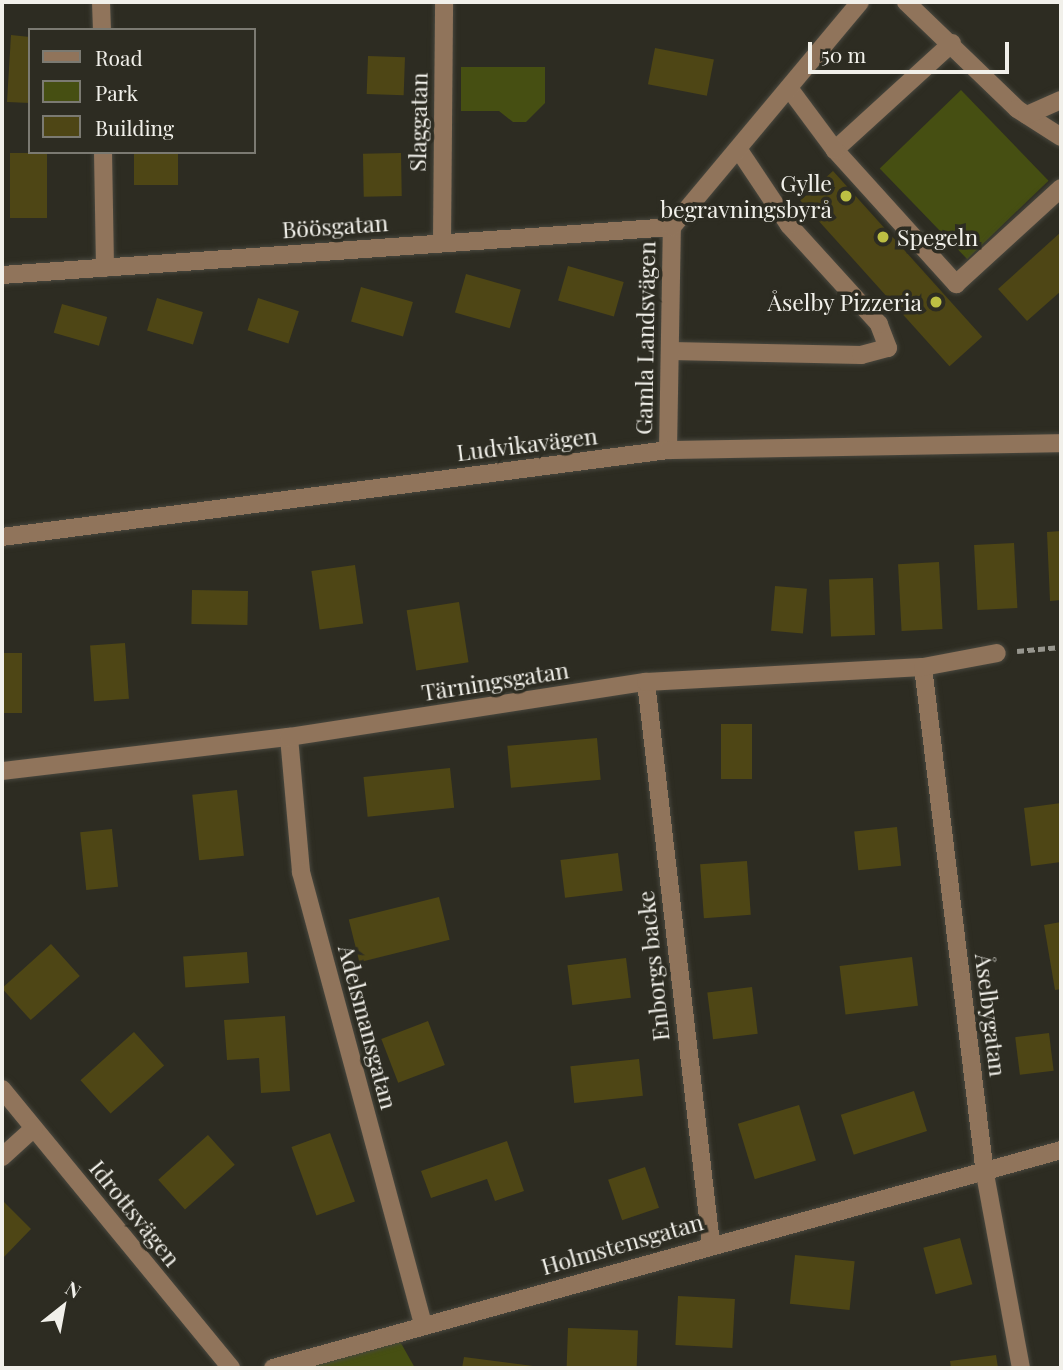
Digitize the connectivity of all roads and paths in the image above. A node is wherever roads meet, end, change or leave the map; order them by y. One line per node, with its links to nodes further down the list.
1 (102, 2): 6 (street)
2 (444, 2): 17 (street, Slaggatan)
3 (860, 2): 8 (street, Gamla Landsvägen)
4 (933, 2): 5 (street)
5 (910, 5): 7 (street)
6 (102, 28)
7 (951, 43): 10 (street); 13 (street)
8 (789, 88): 12 (street, Gamla Landsvägen); 13 (street)
9 (1061, 100): 10 (street)
10 (1027, 115): 11 (street)
11 (1061, 137)
12 (739, 150): 16 (street, Gamla Landsvägen); 20 (street)
13 (835, 150): 15 (street)
14 (103, 154): 18 (street)
15 (1061, 188)
16 (672, 227): 17 (street, Böösgatan); 20 (street, Gamla Landsvägen)
17 (442, 242): 18 (street, Böösgatan)
18 (105, 268): 19 (street, Böösgatan)
19 (2, 275)
20 (671, 351): 22 (street, Gamla Landsvägen)
21 (1061, 443): 22 (street, Ludvikavägen)
22 (668, 450): 23 (street, Ludvikavägen)
23 (2, 537)
24 (1061, 647): 25 (path)
25 (997, 653): 26 (street, Tärningsgatan)
26 (923, 667): 27 (street, Tärningsgatan); 34 (street, Åselbygatan)
27 (646, 682): 28 (street, Tärningsgatan); 35 (street, Enborgs backe)
28 (289, 737): 29 (street, Tärningsgatan); 36 (street, Adelsmansgatan)
29 (2, 771)
30 (2, 1089): 31 (street, Idrottsvägen)
31 (34, 1128): 33 (street); 37 (street, Idrottsvägen)
32 (1061, 1150): 34 (street, Holmstensgatan)
33 (2, 1157)
34 (985, 1174): 35 (street, Holmstensgatan); 39 (street, Åselbygatan)
35 (711, 1244): 36 (street, Holmstensgatan)
36 (423, 1325): 38 (street, Holmstensgatan)
37 (231, 1368)
38 (273, 1368)
39 (1021, 1368)

